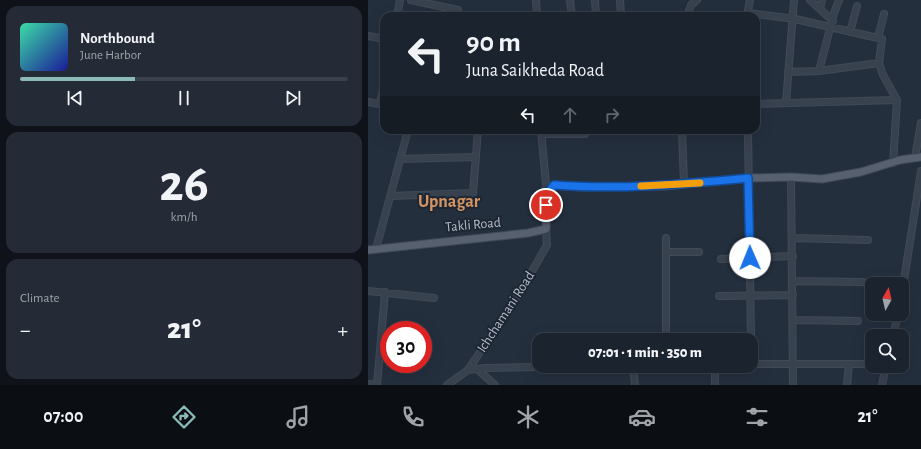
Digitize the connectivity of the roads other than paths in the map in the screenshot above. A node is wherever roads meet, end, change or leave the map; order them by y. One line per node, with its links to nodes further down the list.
1 (400, 0): 15 (street)
2 (411, 0): 16 (street)
3 (536, 0): 17 (street)
4 (570, 0): 18 (street)
5 (595, 0): 19 (street)
6 (620, 0): 20 (street)
7 (697, 0): 21 (street)
8 (750, 0): 22 (street)
9 (794, 0): 25 (street)
10 (810, 0): 14 (street)
11 (822, 0): 14 (street)
12 (839, 0): 26 (street)
13 (857, 6): 27 (street)
14 (820, 9): 26 (street)
15 (398, 12)
16 (457, 12)
17 (537, 12)
18 (572, 12)
19 (596, 12)
20 (621, 12)
21 (688, 12)
22 (748, 12)
23 (884, 14): 30 (street)
24 (760, 16): 25 (street)
25 (791, 18): 26 (street); 33 (street)
26 (832, 24): 27 (street); 32 (street)
27 (850, 32): 30 (street)
28 (368, 36): 29 (street)
29 (380, 38)
30 (878, 38): 31 (street)
31 (879, 63): 32 (street); 34 (street)
32 (819, 71): 33 (street)
33 (788, 72): 36 (street)
34 (897, 100): 36 (street); 48 (street)
35 (368, 102): 38 (street)
36 (786, 103): 37 (street)
37 (760, 104)
38 (380, 105)
39 (921, 123): 46 (street)
40 (407, 134): 47 (street)
41 (478, 134): 45 (street)
42 (541, 134): 53 (street)
43 (682, 134): 52 (street)
44 (748, 134): 51 (street)
45 (476, 157): 47 (street); 54 (street)
46 (918, 158): 48 (main road)
47 (400, 159): 54 (street)
48 (893, 163): 50 (main road)
49 (921, 171): 66 (street)
50 (791, 177): 51 (main road); 57 (street)
51 (748, 178): 52 (main road); 64 (street)
52 (684, 184): 53 (main road)
53 (547, 194): 55 (main road)
54 (391, 196): 59 (street)
55 (546, 229): 59 (main road, Takli Road); 85 (street, Ichchamani Road)
56 (666, 238): 61 (street)
57 (792, 238): 58 (street); 63 (street)
58 (868, 240)
59 (376, 249): 60 (main road, Takli Road)
60 (368, 250)
61 (666, 252): 62 (street); 77 (street)
62 (699, 252)
63 (792, 256): 64 (street); 67 (street)
64 (750, 258): 65 (street); 73 (street)
65 (721, 259)
66 (904, 277)
67 (793, 280): 68 (street); 71 (street)
68 (863, 282)
69 (368, 291): 70 (street)
70 (385, 292): 74 (street); 90 (street)
71 (793, 295): 73 (street); 75 (street)
72 (719, 296): 73 (street)
73 (751, 296): 78 (street)
74 (434, 298)
75 (794, 320): 76 (street); 80 (street)
76 (858, 321)
77 (666, 333)
78 (751, 333)
79 (758, 364): 80 (street)
80 (793, 364): 81 (street); 95 (street)
81 (849, 364): 82 (street); 96 (street)
82 (865, 364)
83 (532, 368): 84 (street)
84 (477, 369): 85 (street); 92 (street)
85 (468, 370): 91 (street, Ichchamani Road)
86 (634, 373): 93 (street)
87 (715, 373): 94 (street)
88 (885, 373): 97 (street)
89 (368, 384): 90 (street)
90 (376, 385)
91 (447, 385)
92 (495, 385)
93 (635, 385)
94 (715, 385)
95 (793, 385)
96 (847, 385)
97 (882, 385)

